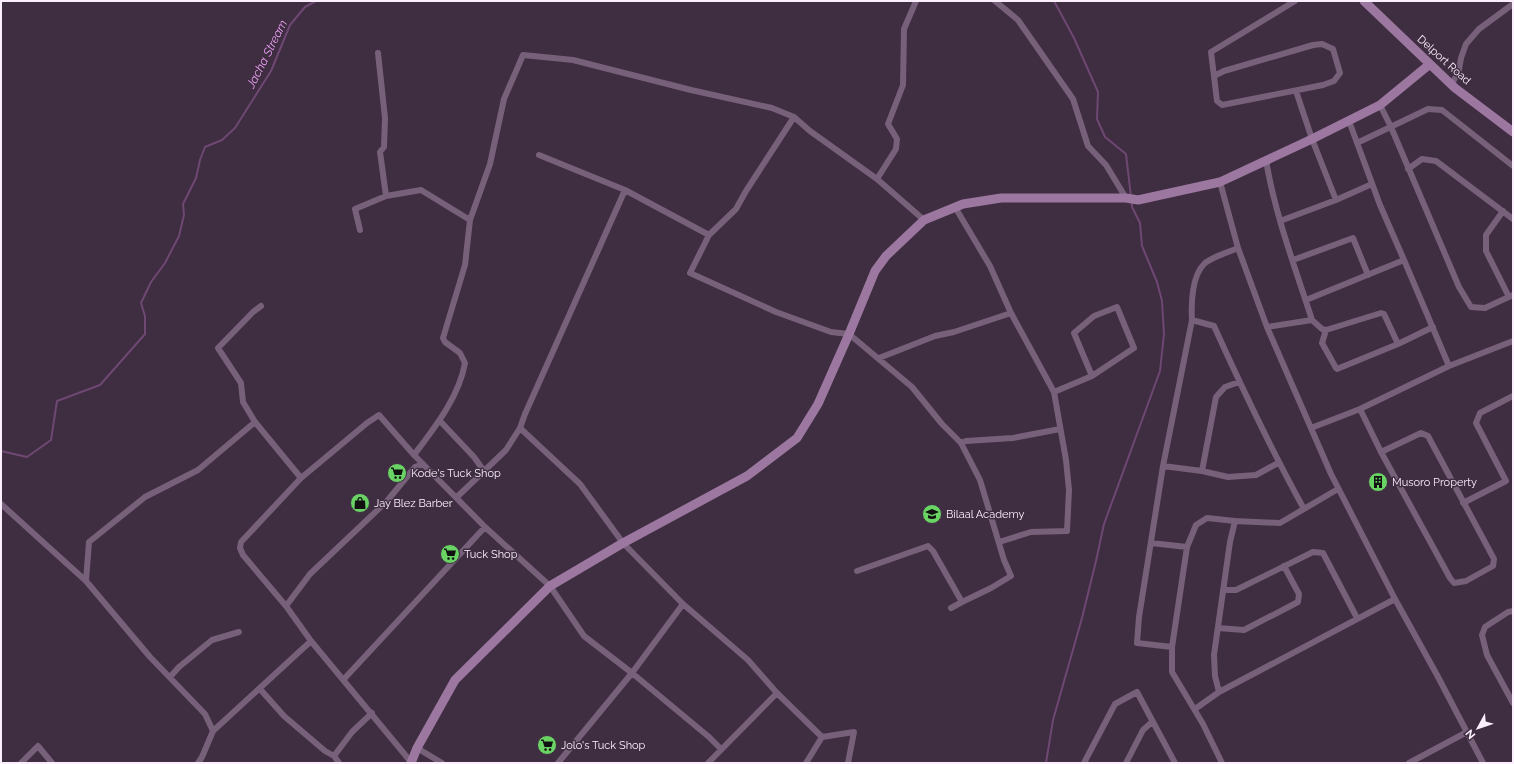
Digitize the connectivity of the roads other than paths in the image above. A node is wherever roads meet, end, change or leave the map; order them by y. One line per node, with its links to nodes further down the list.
1 (916, 1): 22 (street)
2 (995, 1): 27 (street)
3 (1295, 1): 8 (street)
4 (1364, 1): 7 (street, Delport Road)
5 (1513, 4): 9 (street)
6 (378, 53): 26 (street)
7 (1430, 64): 9 (street, Delport Road); 11 (street)
8 (1214, 76): 10 (street); 10 (street)
9 (1452, 84): 15 (street, Delport Road)
10 (1296, 91): 16 (street)
11 (1380, 105): 13 (street); 14 (street)
12 (794, 117): 22 (street); 32 (street); 36 (street)
13 (1349, 121): 16 (street); 17 (street)
14 (1391, 127): 17 (street); 20 (street); 21 (street)
15 (1513, 132)
16 (1312, 139): 19 (street); 28 (street)
17 (1356, 143): 24 (street)
18 (539, 155): 25 (street)
19 (1266, 160): 23 (street); 34 (street)
20 (1513, 166)
21 (1408, 169): 30 (street); 41 (street)
22 (877, 179): 33 (street)
23 (1220, 182): 27 (street); 37 (street)
24 (1372, 184): 28 (street); 39 (street)
25 (625, 190): 36 (street); 62 (street)
26 (386, 196): 32 (street); 35 (street)
27 (1126, 198): 29 (street)
28 (1336, 200): 34 (street)
29 (955, 207): 33 (street); 44 (street)
30 (1503, 212): 31 (street); 41 (street)
31 (1513, 219)
32 (470, 220): 60 (street)
33 (924, 220): 50 (street)
34 (1280, 221): 38 (street)
35 (360, 230)
36 (710, 234): 50 (street)
37 (1238, 248): 45 (street); 47 (street)
38 (1293, 260): 40 (street); 42 (street)
39 (1404, 260): 40 (street); 48 (street)
40 (1368, 275): 42 (street)
41 (1511, 296)
42 (1306, 300): 46 (street)
43 (261, 306): 61 (street)
44 (1011, 314): 53 (street); 57 (street)
45 (1192, 320): 56 (street); 70 (street)
46 (1312, 320): 47 (street); 49 (street)
47 (1267, 327): 63 (street)
48 (1433, 327): 52 (street); 54 (street)
49 (1326, 330): 52 (street); 52 (street)
50 (849, 334): 53 (street); 82 (street)
51 (1513, 341): 54 (street)
52 (1398, 344)
53 (878, 358): 65 (street)
54 (1449, 366): 59 (street)
55 (1092, 376): 55 (street); 57 (street)
56 (1239, 382): 68 (street); 72 (street)
57 (1054, 392): 64 (street)
58 (1513, 396): 76 (street)
59 (1360, 409): 63 (street); 66 (street)
60 (440, 421): 67 (street); 71 (street)
61 (255, 422): 73 (street); 87 (street)
62 (520, 428): 71 (street); 82 (street)
63 (1311, 428): 74 (street)
64 (1060, 429): 65 (street); 81 (street)
65 (960, 443): 81 (street)
66 (1381, 452): 76 (street); 76 (street)
67 (414, 455): 69 (street); 73 (street)
68 (1278, 463): 72 (street); 78 (street)
69 (423, 464): 75 (street); 93 (street)
70 (1163, 466): 72 (street); 83 (street)
71 (484, 471): 75 (street)
72 (1202, 471)
73 (301, 478): 93 (street)
74 (1338, 489): 78 (street); 90 (street)
75 (457, 497): 80 (street)
76 (1463, 503)
77 (1, 504): 87 (street)
78 (1304, 509): 79 (street)
79 (1236, 521): 84 (street); 89 (street)
80 (485, 527): 88 (street); 103 (street)
81 (998, 542): 91 (street)
82 (624, 543): 88 (street); 92 (street)
83 (1151, 543): 84 (street); 100 (street)
84 (1187, 547): 100 (street)
85 (1284, 566): 89 (street); 96 (street); 97 (street)
86 (857, 572): 91 (street)
87 (86, 581): 102 (street)
88 (550, 586): 101 (street); 114 (street)
89 (1223, 590): 97 (street)
90 (1395, 599): 96 (street); 112 (street)
91 (962, 602): 94 (street)
92 (683, 604): 101 (street); 106 (street)
93 (286, 606): 99 (street)
94 (951, 608)
95 (1513, 611): 107 (street)
96 (1357, 618): 105 (street)
97 (1218, 628): 105 (street)
98 (239, 632): 102 (street)
99 (311, 641): 103 (street); 104 (street)
100 (1172, 647): 108 (street)
101 (632, 673): 115 (street); 123 (street)
102 (170, 677): 111 (street)
103 (344, 679): 109 (street)
104 (260, 689): 111 (street); 116 (street)
105 (1219, 692): 108 (street)
106 (777, 693): 113 (street); 115 (street)
107 (1513, 703)
108 (1195, 709): 130 (street)
109 (372, 713): 116 (street); 117 (street)
110 (1152, 722): 127 (street); 128 (street); 129 (street)
111 (213, 731): 120 (street)
112 (1466, 732): 131 (street); 132 (street)
113 (822, 737): 125 (street); 126 (street)
114 (417, 748): 117 (street); 122 (street)
115 (722, 749): 124 (street)
116 (334, 756): 121 (street)
117 (411, 762)
118 (21, 763): 119 (street)
119 (52, 763)
120 (198, 763)
121 (339, 763)
122 (442, 763)
123 (558, 763)
124 (708, 763)
125 (806, 763)
126 (848, 763)
127 (1084, 763)
128 (1126, 763)
129 (1175, 763)
130 (1222, 763)
131 (1409, 763)
132 (1483, 763)

